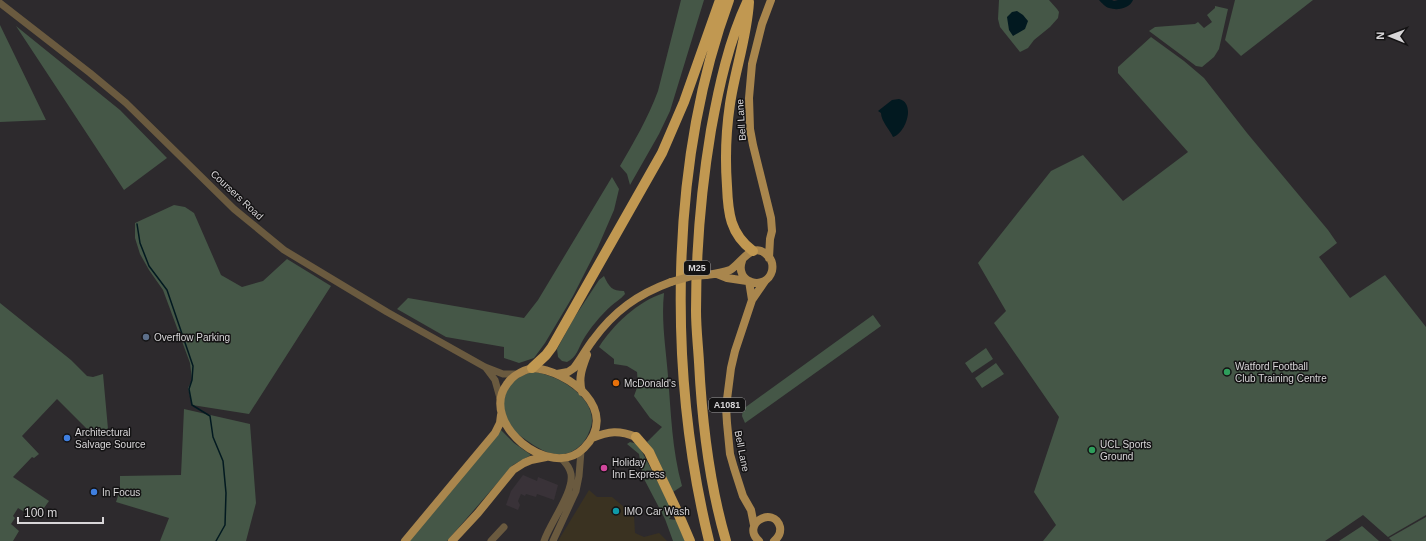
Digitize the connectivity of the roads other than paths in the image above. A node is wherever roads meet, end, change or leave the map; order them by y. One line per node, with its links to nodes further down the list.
1 (720, 0): 16 (highway)
2 (729, 0): 38 (highway, M25)
3 (749, 0): 7 (highway, M25); 39 (highway, M25)
4 (771, 0): 6 (main road, Bell Lane)
5 (0, 3): 15 (street, Coursers Road)
6 (770, 239): 7 (main road); 8 (main road, Bell Lane)
7 (754, 251): 8 (main road); 9 (main road)
8 (770, 258): 12 (main road)
9 (742, 261): 10 (main road); 11 (main road)
10 (716, 274): 11 (main road); 14 (main road, bridge)
11 (748, 281): 12 (main road); 13 (main road, Bell Lane / A1081)
12 (765, 281): 13 (main road, Bell Lane / A1081)
13 (752, 300): 27 (main road, Bell Lane / A1081)
14 (592, 341): 18 (main road); 19 (main road)
15 (485, 367): 17 (street, Coursers Road); 20 (street, Coursers Road)
16 (532, 368): 17 (main road); 18 (main road)
17 (516, 374): 20 (main road)
18 (557, 374): 19 (main road)
19 (582, 392): 23 (main road)
20 (500, 398): 21 (main road)
21 (501, 415): 25 (main road); 32 (main road)
22 (636, 437): 23 (main road); 37 (highway)
23 (592, 438): 24 (main road)
24 (581, 451): 26 (main road); 36 (street)
25 (546, 457): 26 (main road); 33 (main road)
26 (561, 458): 35 (street)
27 (750, 510): 28 (main road); 29 (main road, Bell Lane / A1081)
28 (764, 517): 29 (main road); 31 (main road)
29 (754, 525): 40 (main road, Bell Lane)
30 (504, 527): 34 (street)
31 (781, 537): 41 (main road)
32 (405, 541)
33 (452, 541)
34 (491, 541)
35 (544, 541)
36 (553, 541)
37 (690, 541)
38 (709, 541)
39 (726, 541)
40 (759, 541)
41 (774, 541)

